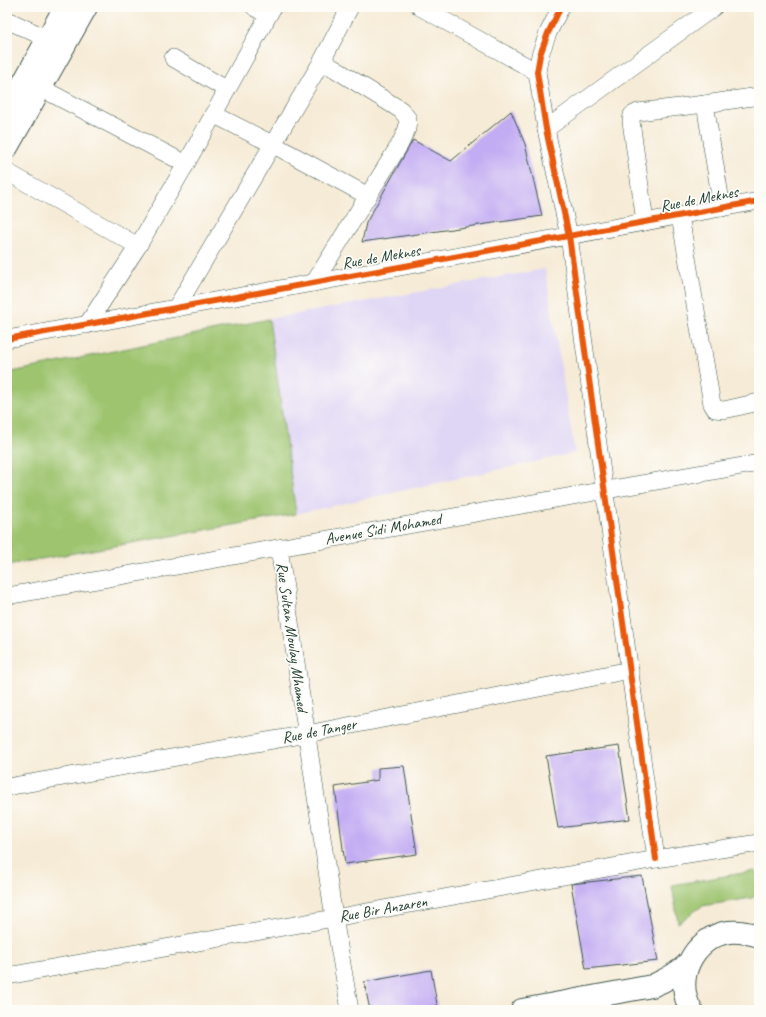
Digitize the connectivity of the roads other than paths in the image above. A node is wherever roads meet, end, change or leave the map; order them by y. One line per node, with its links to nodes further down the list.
1 (66, 7): 9 (main road)
2 (86, 7): 13 (main road)
3 (350, 7): 11 (street)
4 (420, 7): 12 (street)
5 (561, 7): 12 (street)
6 (714, 7): 19 (street)
7 (265, 10): 14 (street)
8 (7, 20): 9 (street)
9 (48, 39): 17 (main road)
10 (173, 58): 14 (street)
11 (322, 61): 20 (street); 24 (street)
12 (537, 72): 19 (street)
13 (41, 88): 21 (main road); 22 (street)
14 (226, 90): 18 (street)
15 (759, 96): 16 (street)
16 (705, 104): 26 (street); 28 (street)
17 (7, 113)
18 (212, 114): 20 (street); 22 (street)
19 (546, 129): 29 (street)
20 (274, 145): 24 (street); 32 (street)
21 (7, 148)
22 (186, 164): 30 (street)
23 (7, 172): 30 (street)
24 (368, 196): 31 (street)
25 (759, 201): 26 (street, Rue de Meknes)
26 (722, 208): 27 (street, Rue de Meknes)
27 (680, 216): 28 (street, Rue de Meknes); 35 (street)
28 (645, 222): 29 (street, Rue de Meknes)
29 (569, 236): 31 (street, Rue de Meknes); 37 (street)
30 (138, 246): 33 (street)
31 (314, 283): 32 (street, Rue de Meknes)
32 (176, 308): 33 (street, Rue de Meknes)
33 (87, 325): 34 (street, Rue de Meknes)
34 (7, 339)
35 (759, 402)
36 (759, 463): 37 (street, Avenue Sidi Mohamed)
37 (604, 490): 38 (street, Avenue Sidi Mohamed); 40 (street)
38 (279, 548): 39 (street, Avenue Sidi Mohamed); 41 (street, Rue Sultan Moulay Mhamed)
39 (7, 596)
40 (630, 670): 41 (street, Rue de Tanger); 44 (street)
41 (307, 734): 42 (street, Rue de Tanger); 45 (street, Rue Sultan Moulay Mhamed)
42 (7, 787)
43 (759, 842): 44 (street, Rue Bir Anzaren)
44 (656, 859): 45 (street, Rue Bir Anzaren)
45 (334, 918): 48 (street, Rue Bir Anzaren); 49 (street, Rue Sultan Moulay Mhamed)
46 (756, 932): 47 (main road)
47 (688, 964): 50 (main road); 51 (main road)
48 (7, 976)
49 (350, 1010)
50 (522, 1010)
51 (691, 1010)

